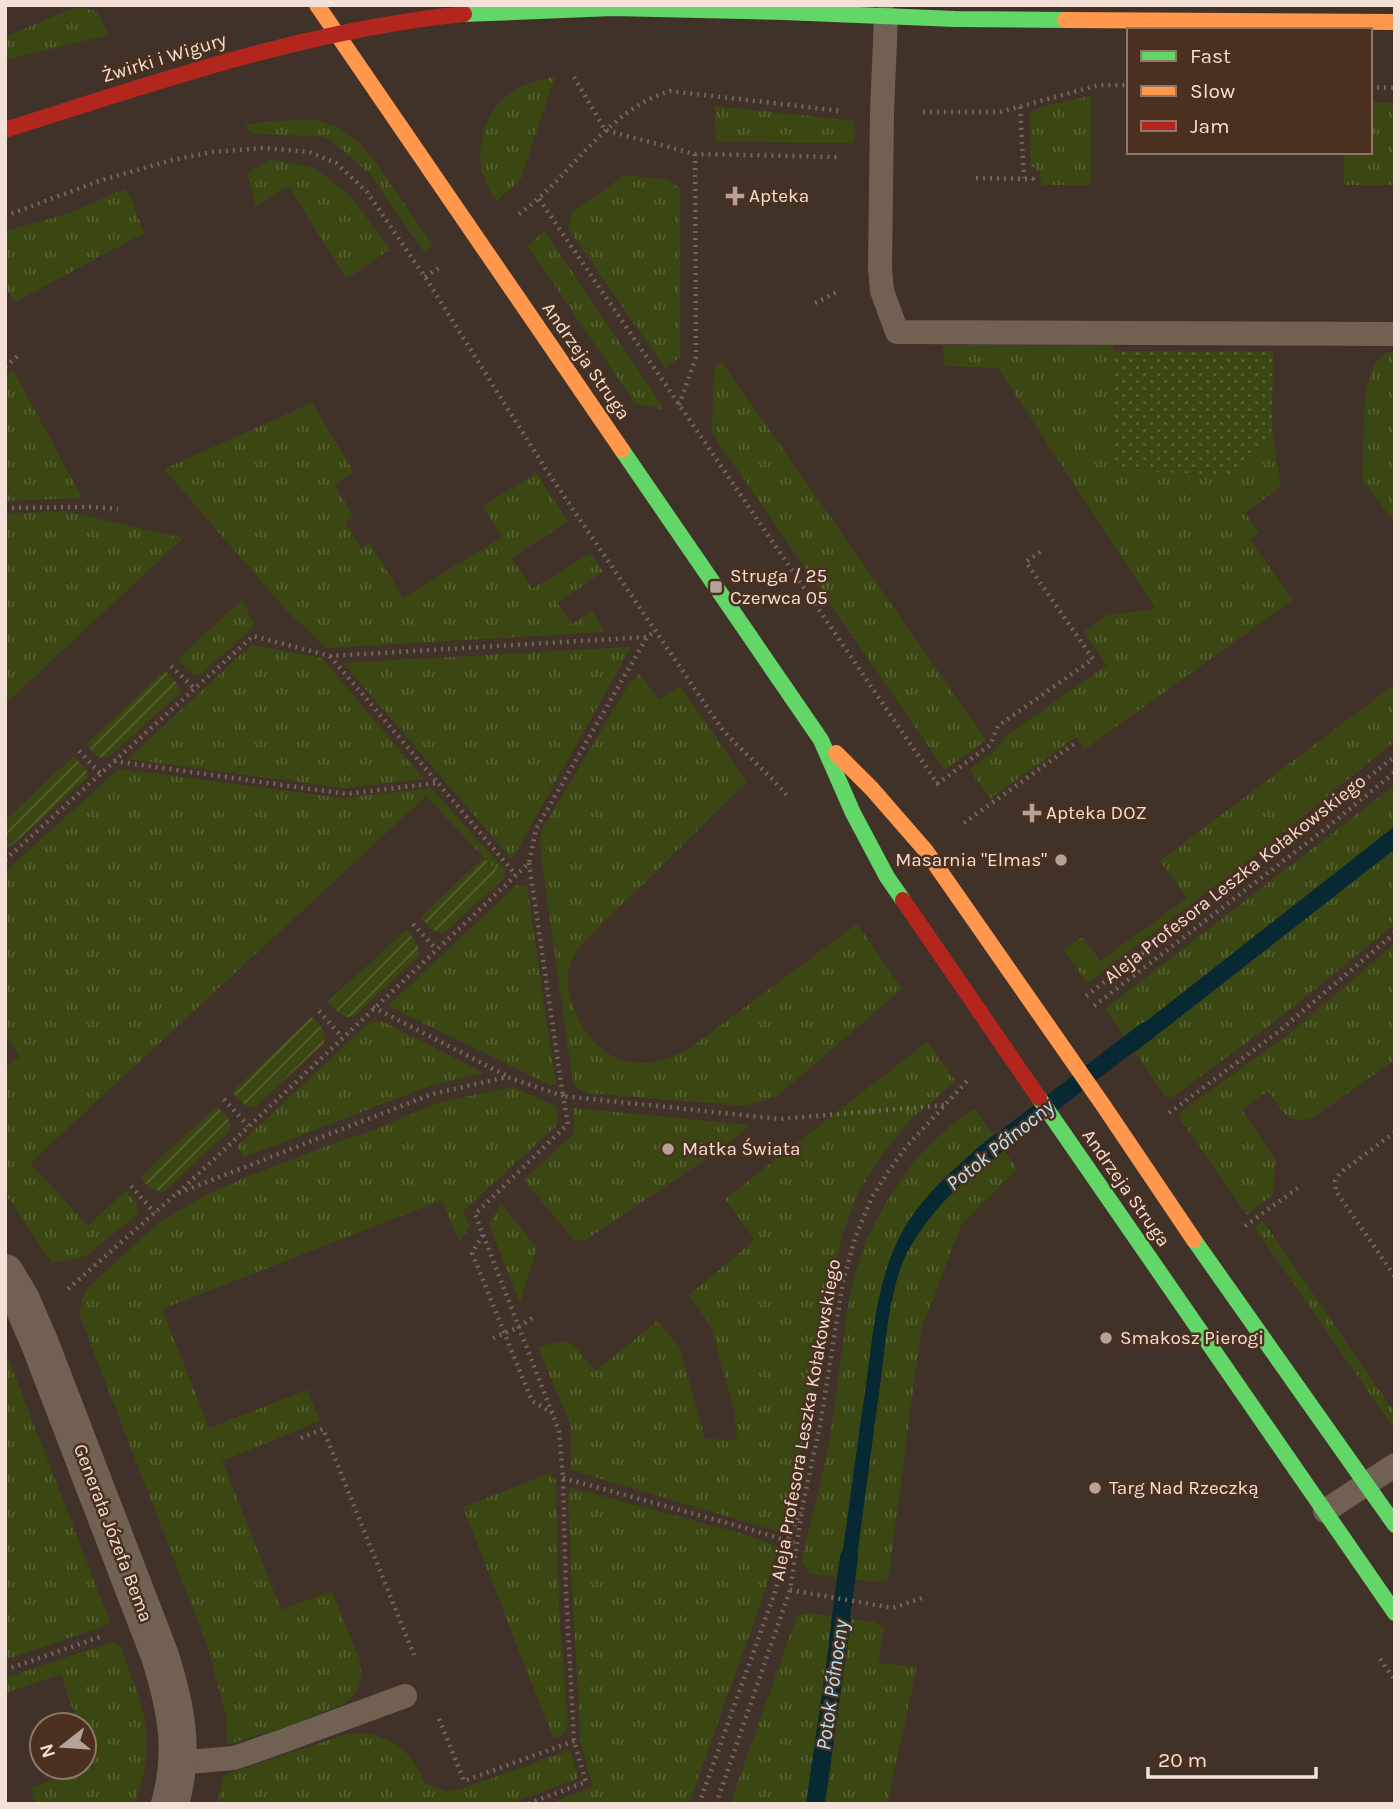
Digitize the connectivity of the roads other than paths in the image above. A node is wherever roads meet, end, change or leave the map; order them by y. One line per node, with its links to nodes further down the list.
1 (317, 5): 4 (street, Andrzeja Struga)
2 (887, 11): 3 (street, Żwirki i Wigury); 4 (street, Żwirki i Wigury); 6 (lane)
3 (1395, 22)
4 (336, 34): 5 (street, Żwirki i Wigury); 7 (street, Andrzeja Struga)
5 (5, 130)
6 (1395, 334)
7 (821, 740): 10 (street, Andrzeja Struga); 11 (street, Andrzeja Struga)
8 (5, 1273): 15 (street, Generała Józefa Bema)
9 (1395, 1465): 10 (lane)
10 (1366, 1483): 11 (lane); 12 (street, Andrzeja Struga)
11 (1325, 1511): 13 (street, Andrzeja Struga)
12 (1395, 1525)
13 (1395, 1613)
14 (405, 1696): 15 (lane)
15 (177, 1763): 16 (street, Generała Józefa Bema)
16 (170, 1804)

